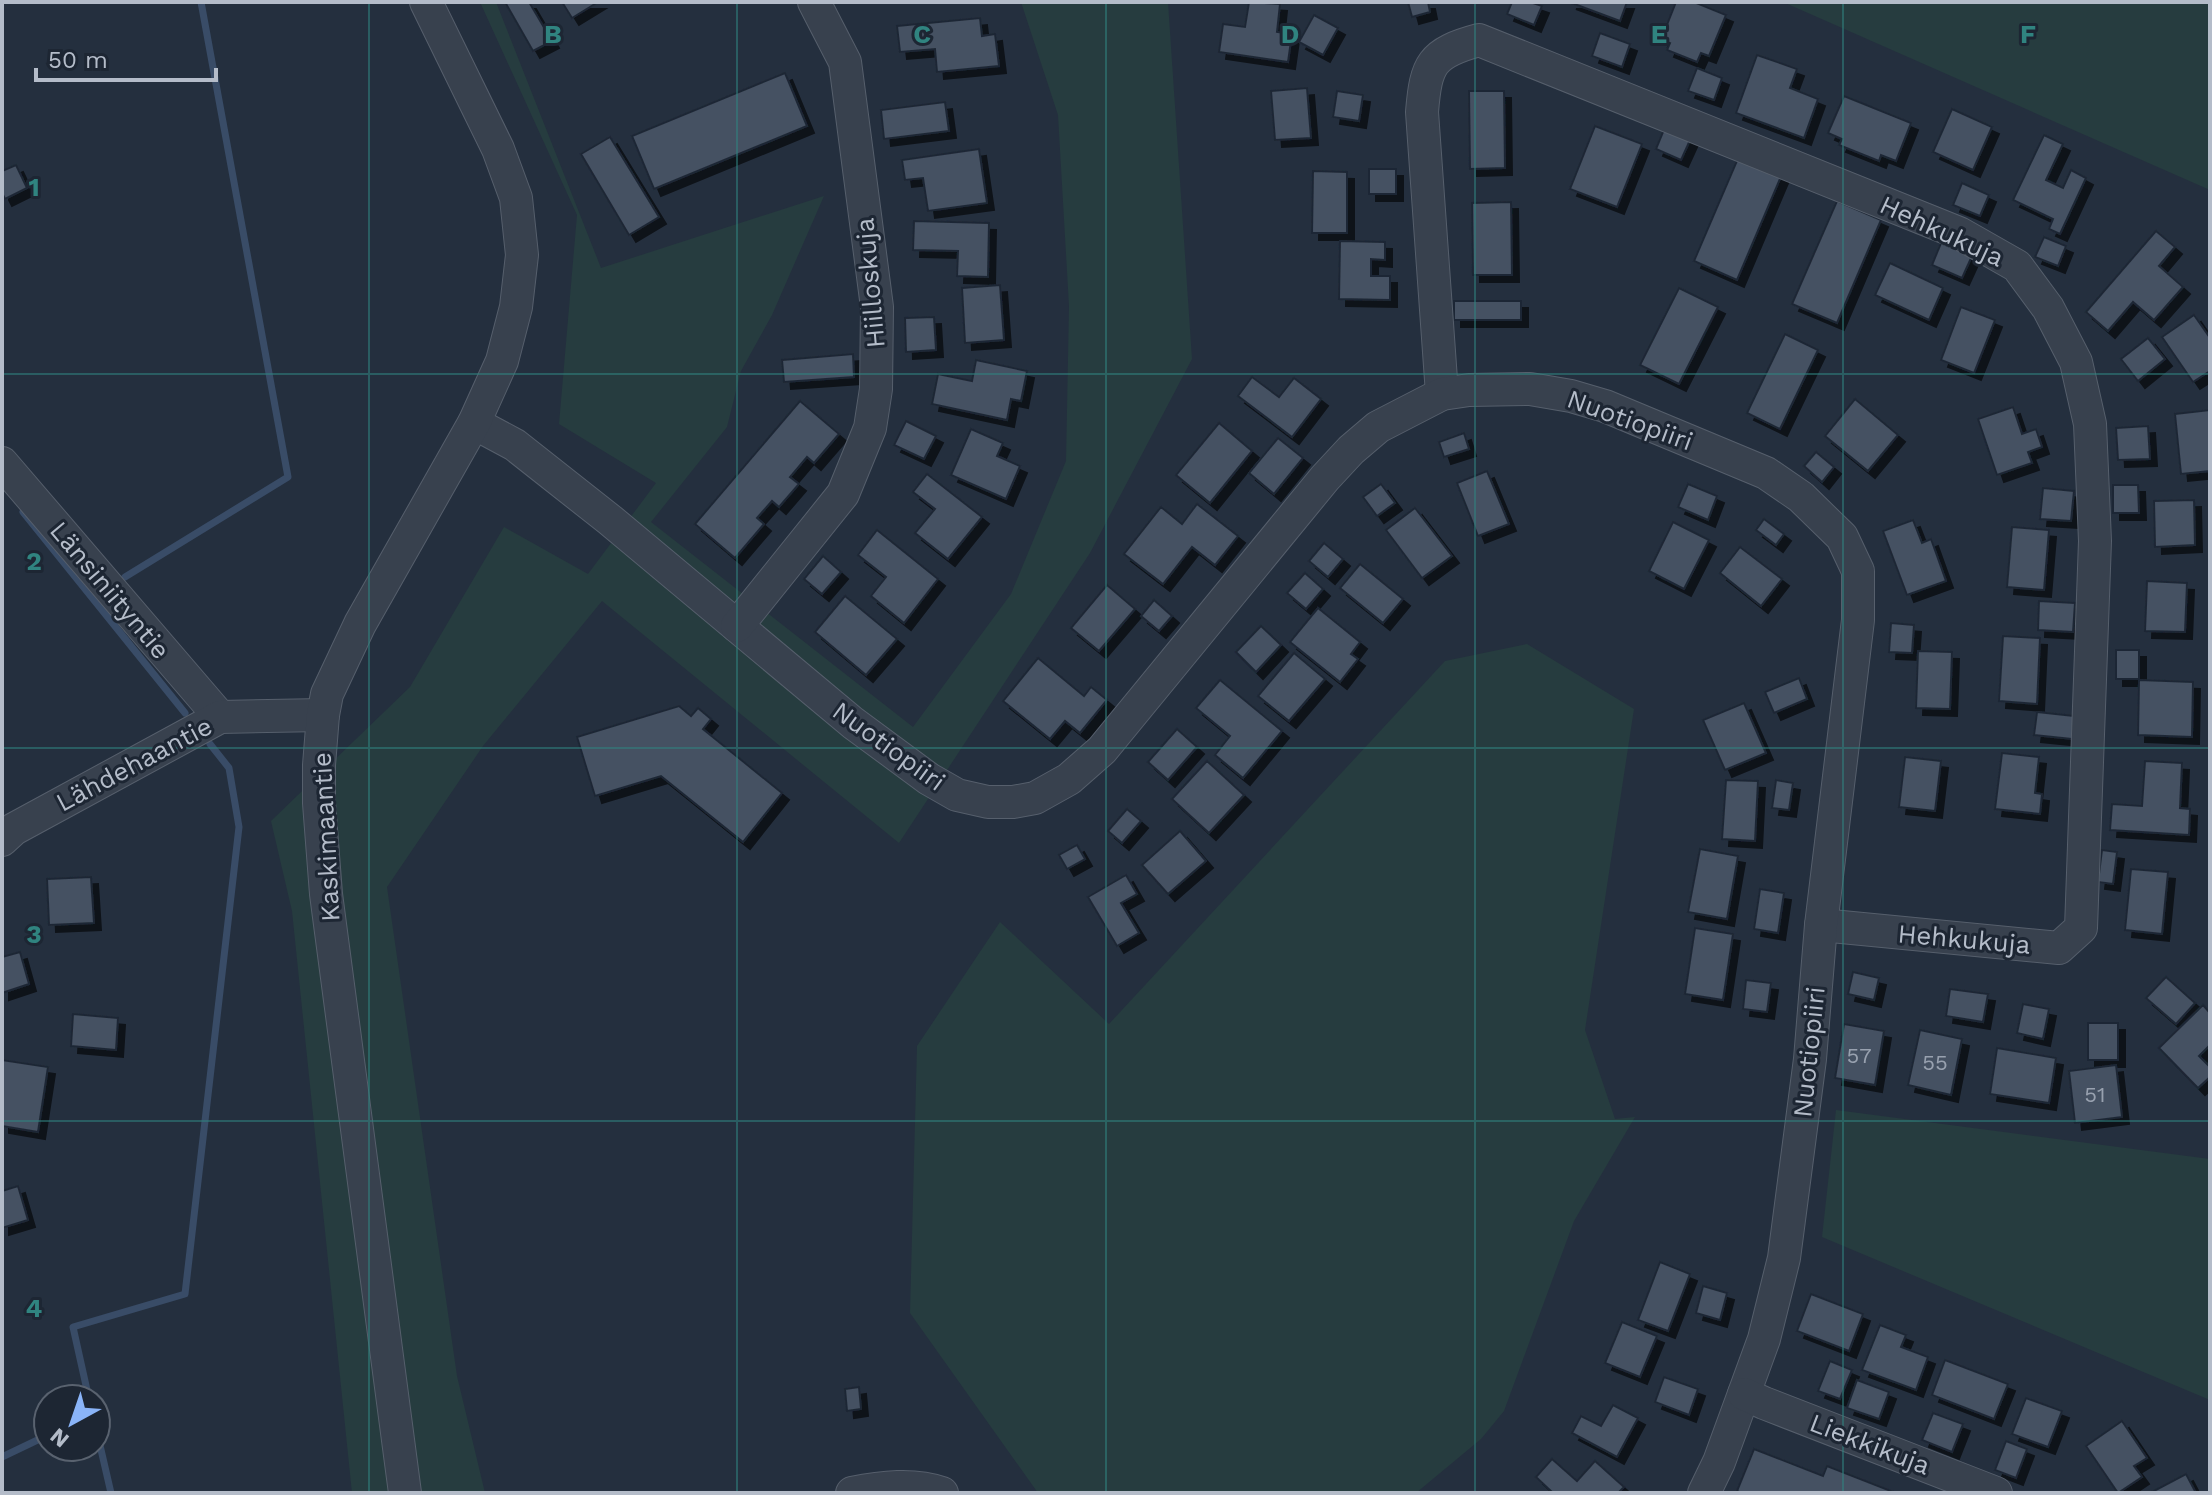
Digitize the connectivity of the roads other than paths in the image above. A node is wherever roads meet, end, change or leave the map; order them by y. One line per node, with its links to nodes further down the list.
1 (426, 2): 4 (street, Kaskimaantie)
2 (814, 2): 6 (street, Hiilloskuja)
3 (1442, 394): 6 (street, Nuotiopiiri); 10 (street, Nuotiopiiri); 10 (street, Hehkukuja)
4 (474, 423): 6 (street, Nuotiopiiri); 7 (street, Kaskimaantie)
5 (2, 463): 8 (street, Länsiniityntie)
6 (737, 626)
7 (323, 715): 8 (street, Lähdehaantie); 12 (street, Kaskimaantie)
8 (220, 717): 9 (street, Lähdehaantie)
9 (2, 840)
10 (1821, 925): 11 (street, Nuotiopiiri)
11 (1744, 1394): 15 (street, Nuotiopiiri); 16 (street, Liekkikuja)
12 (405, 1493)
13 (852, 1493): 14 (street)
14 (942, 1493)
15 (1704, 1493)
16 (1996, 1493)

